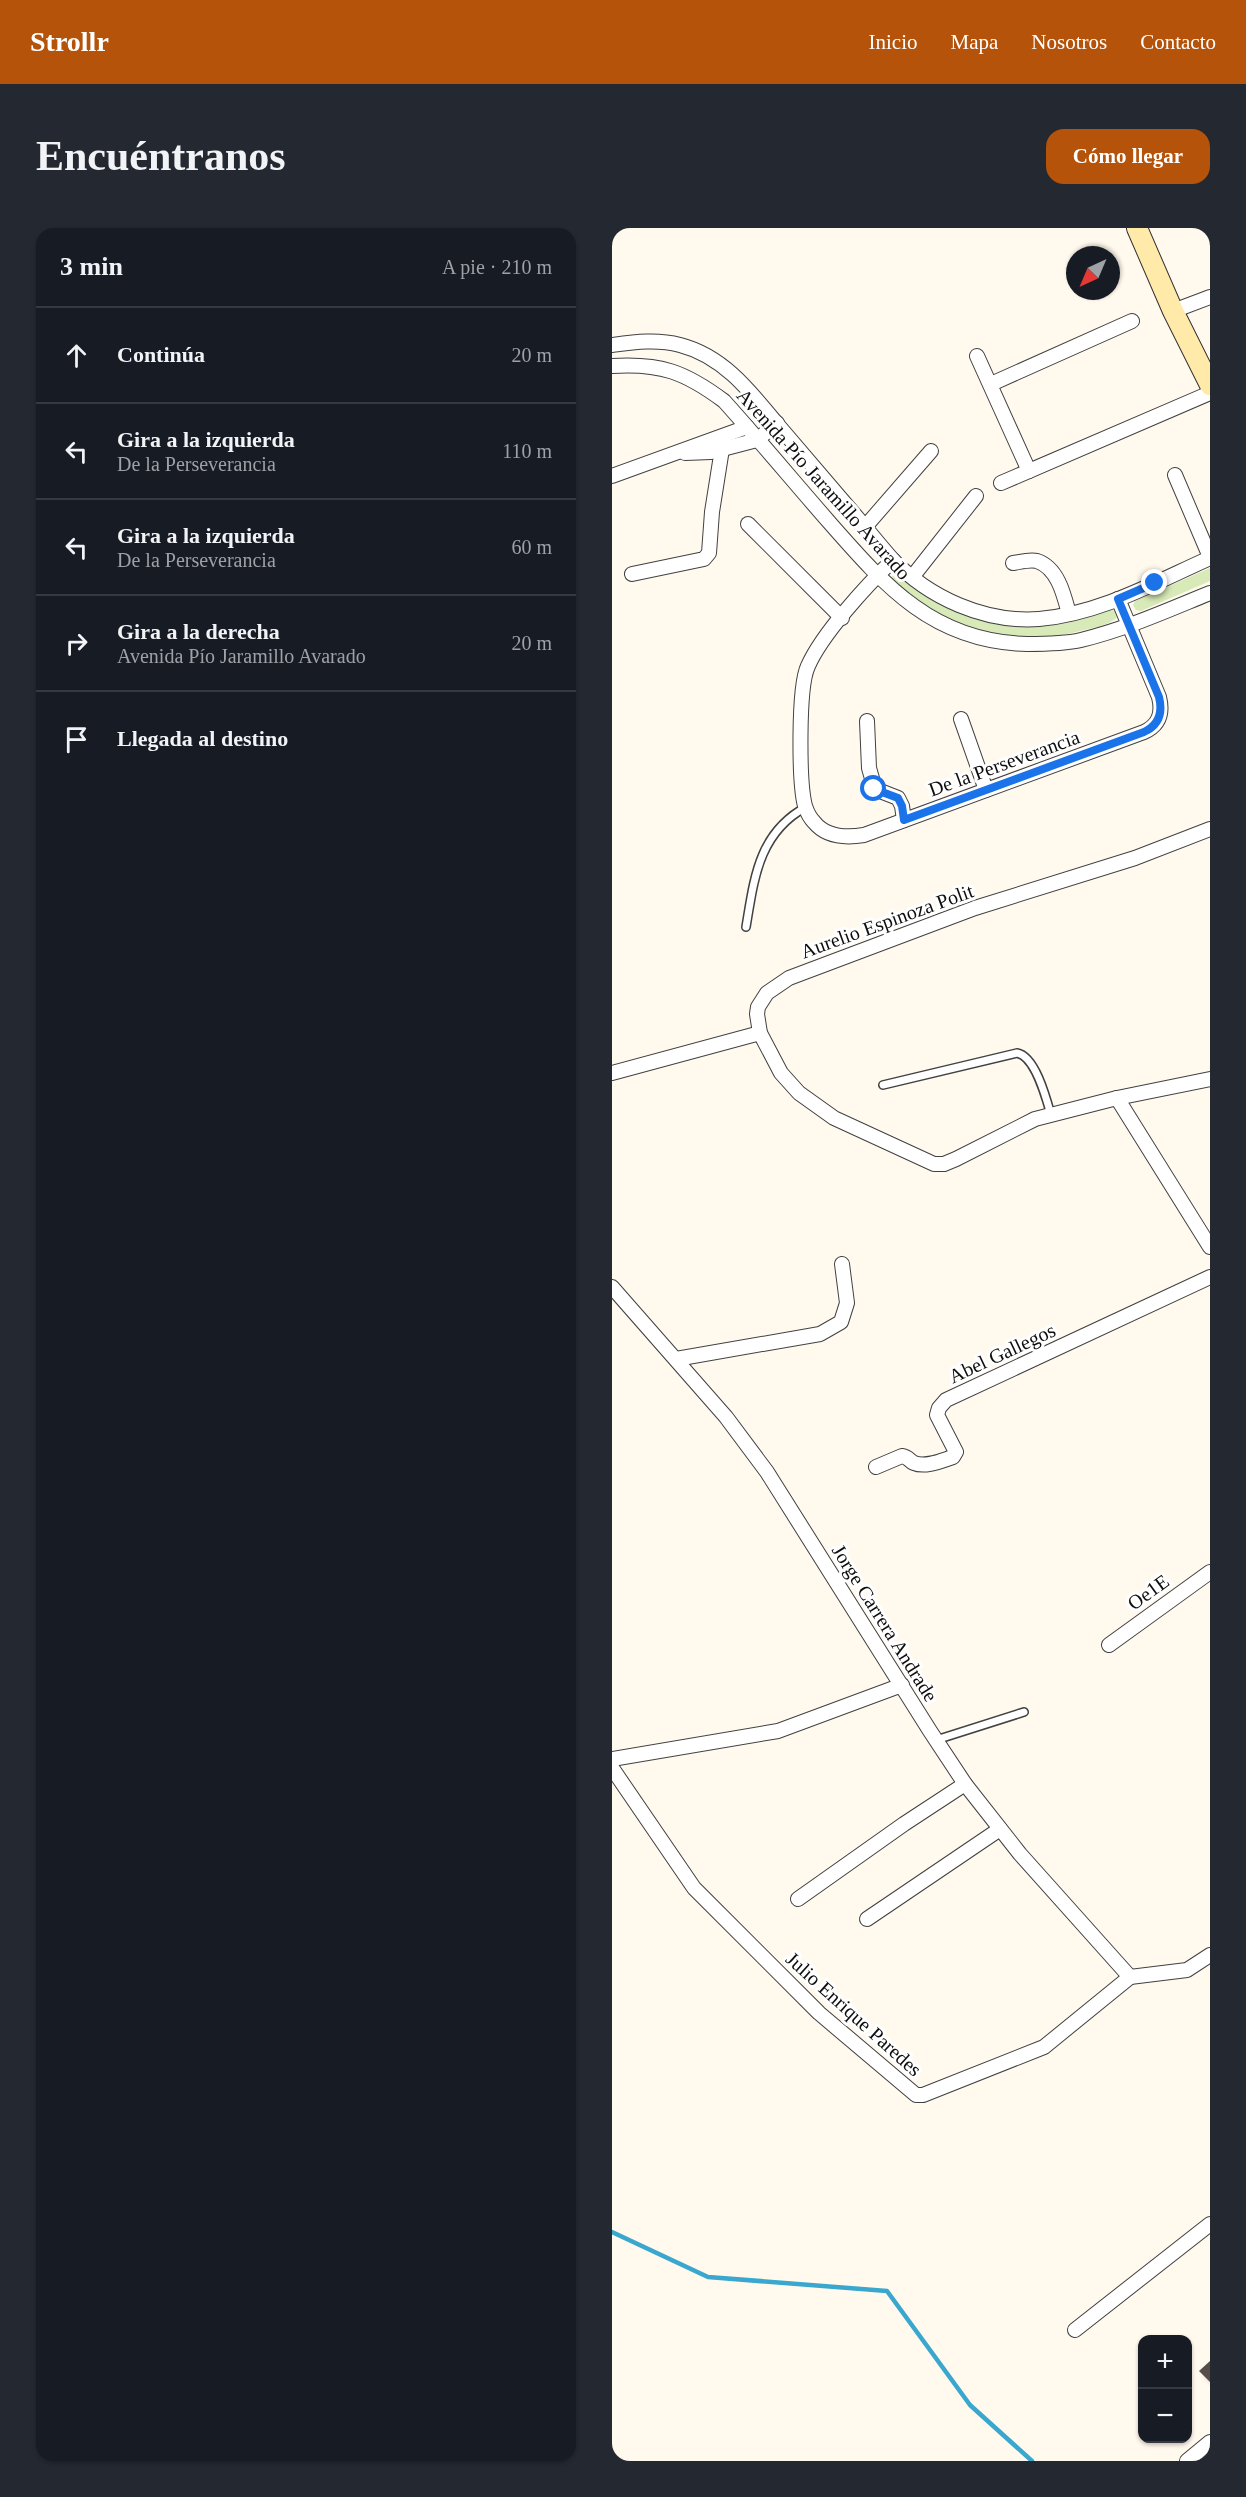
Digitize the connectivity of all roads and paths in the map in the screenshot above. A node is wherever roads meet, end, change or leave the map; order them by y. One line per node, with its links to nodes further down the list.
1 (1137, 228): 3 (main road)
2 (1210, 297): 3 (street)
3 (1173, 310): 9 (main road)
4 (1132, 321): 8 (street)
5 (612, 345): 11 (street, Avenida Pío Jaramillo Avarado)
6 (977, 356): 8 (street)
7 (612, 366): 12 (street, Avenida Pío Jaramillo Avarado)
8 (991, 384): 17 (street)
9 (1210, 385)
10 (1210, 393): 17 (street)
11 (777, 423): 13 (street); 23 (street, Avenida Pío Jaramillo Avarado)
12 (747, 427): 13 (street, Avenida Pío Jaramillo Avarado); 16 (street)
13 (757, 440): 14 (street); 28 (street, Avenida Pío Jaramillo Avarado)
14 (722, 449): 16 (street); 27 (street)
15 (931, 452): 23 (street)
16 (681, 453): 19 (street)
17 (1029, 471): 20 (street)
18 (1175, 475): 24 (street)
19 (612, 476)
20 (1001, 483)
21 (976, 496): 29 (street)
22 (748, 524): 33 (street)
23 (865, 527): 25 (street, Avenida Pío Jaramillo Avarado)
24 (1210, 557): 31 (street, Avenida Pío Jaramillo Avarado)
25 (893, 560): 28 (street); 29 (street, Avenida Pío Jaramillo Avarado)
26 (1013, 563): 32 (street)
27 (632, 574)
28 (876, 576): 33 (street); 34 (street, Avenida Pío Jaramillo Avarado)
29 (912, 576): 32 (street, Avenida Pío Jaramillo Avarado)
30 (1210, 593): 34 (street, Avenida Pío Jaramillo Avarado)
31 (1118, 599): 32 (street, Avenida Pío Jaramillo Avarado); 34 (street, De la Perseverancia)
32 (1069, 614)
33 (842, 618): 38 (street)
34 (1130, 624): 37 (street, De la Perseverancia)
35 (961, 719): 37 (street)
36 (867, 721): 39 (street)
37 (986, 790): 39 (street, De la Perseverancia)
38 (806, 807): 39 (street, De la Perseverancia); 41 (lane)
39 (904, 820)
40 (1210, 829): 42 (street, Aurelio Espinoza Polit)
41 (746, 927)
42 (760, 1033): 43 (street); 47 (street)
43 (612, 1073)
44 (1210, 1079): 46 (street)
45 (883, 1085): 47 (lane)
46 (1117, 1098): 47 (street); 48 (street)
47 (1051, 1115)
48 (1210, 1247)
49 (842, 1264): 52 (street)
50 (1210, 1277): 53 (street, Abel Gallegos)
51 (612, 1287): 52 (street, Jorge Carrera Andrade)
52 (676, 1359): 56 (street, Jorge Carrera Andrade)
53 (876, 1467)
54 (1210, 1572): 55 (street, Oe1E)
55 (1109, 1644)
56 (902, 1685): 58 (street, Jorge Carrera Andrade); 59 (street)
57 (1023, 1712): 58 (lane)
58 (936, 1740): 61 (street, Jorge Carrera Andrade)
59 (612, 1759)
60 (612, 1768): 66 (street, Julio Enrique Paredes)
61 (965, 1784): 62 (street, Jorge Carrera Andrade); 63 (street)
62 (1000, 1829): 64 (street); 66 (street, Jorge Carrera Andrade)
63 (798, 1899)
64 (867, 1919)
65 (1210, 1955): 66 (street)
66 (1130, 1977)
67 (1210, 2224): 68 (street)
68 (1075, 2330)
69 (1210, 2442): 70 (street)
70 (1187, 2461)

